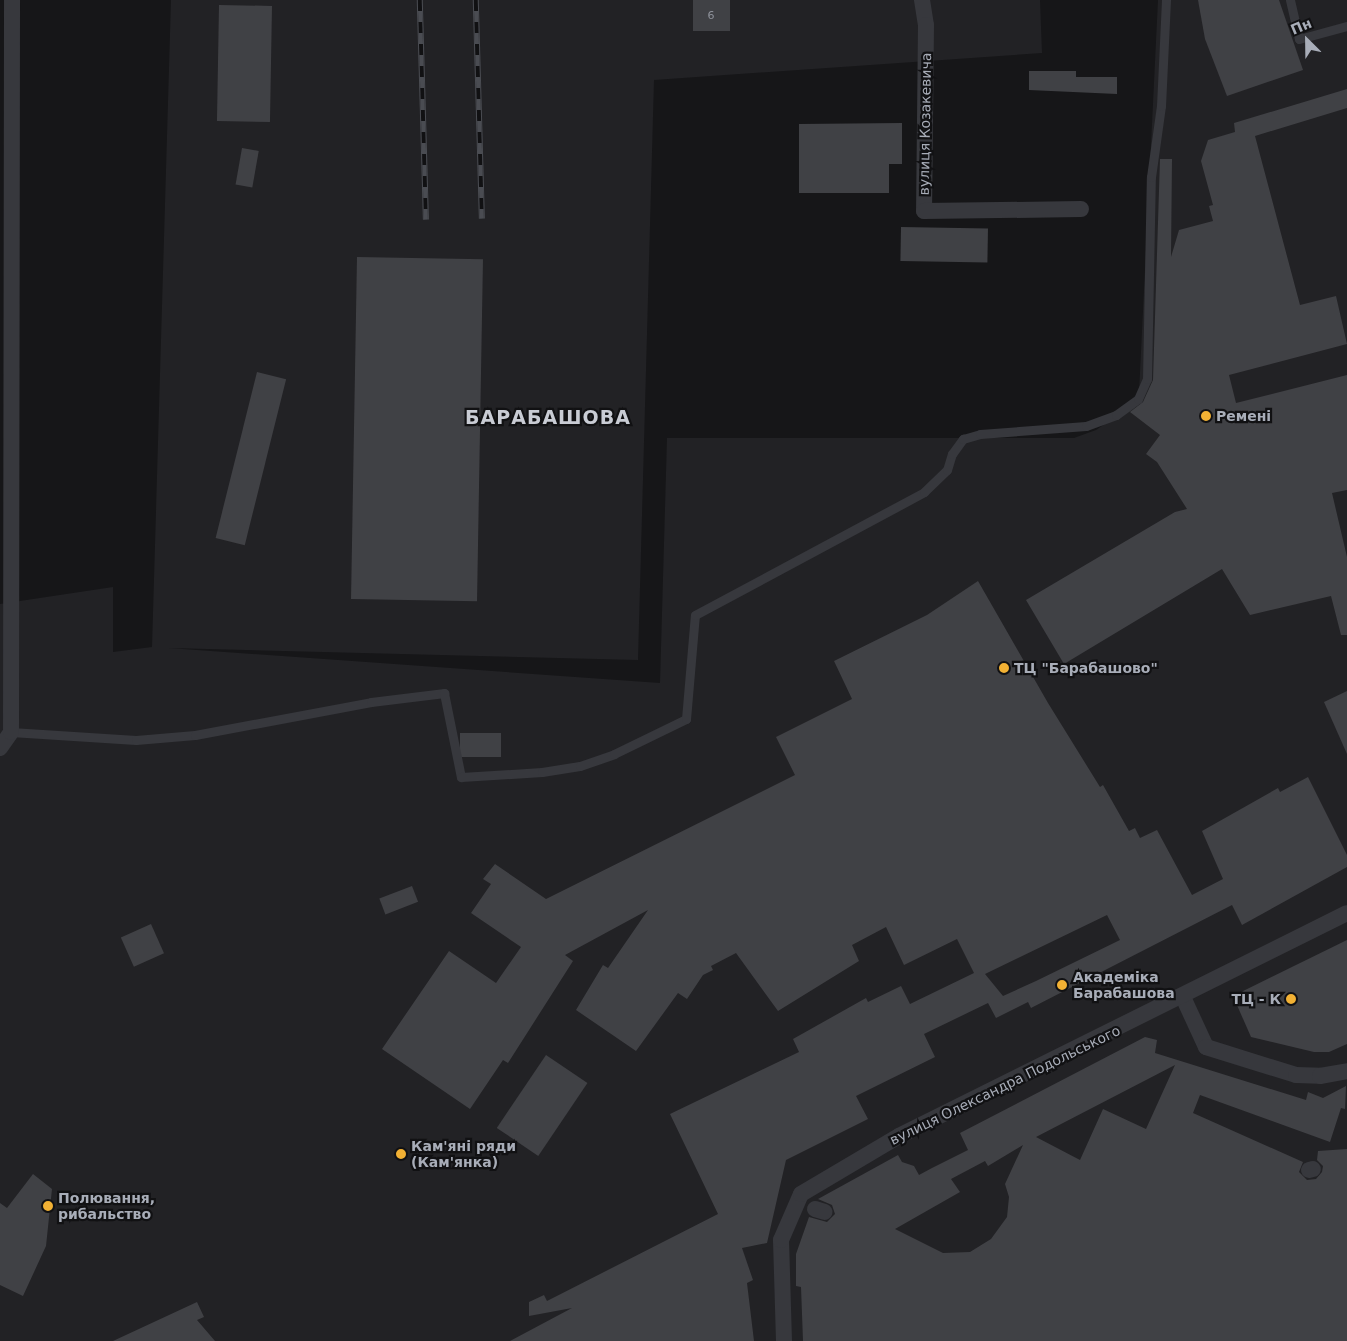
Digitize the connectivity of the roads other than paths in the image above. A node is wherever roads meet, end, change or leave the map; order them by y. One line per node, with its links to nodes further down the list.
1 (12, 0): 7 (street)
2 (922, 0): 6 (street, вулиця Козакевича)
3 (1166, 0): 7 (lane)
4 (1290, 0): 5 (lane)
5 (1347, 26)
6 (1081, 209)
7 (11, 732): 8 (street)
8 (0, 748)
9 (1347, 913): 10 (street, вулиця Олександра Подольського)
10 (1183, 997): 11 (street); 12 (street, вулиця Олександра Подольського)
11 (1347, 1071)
12 (784, 1341)

